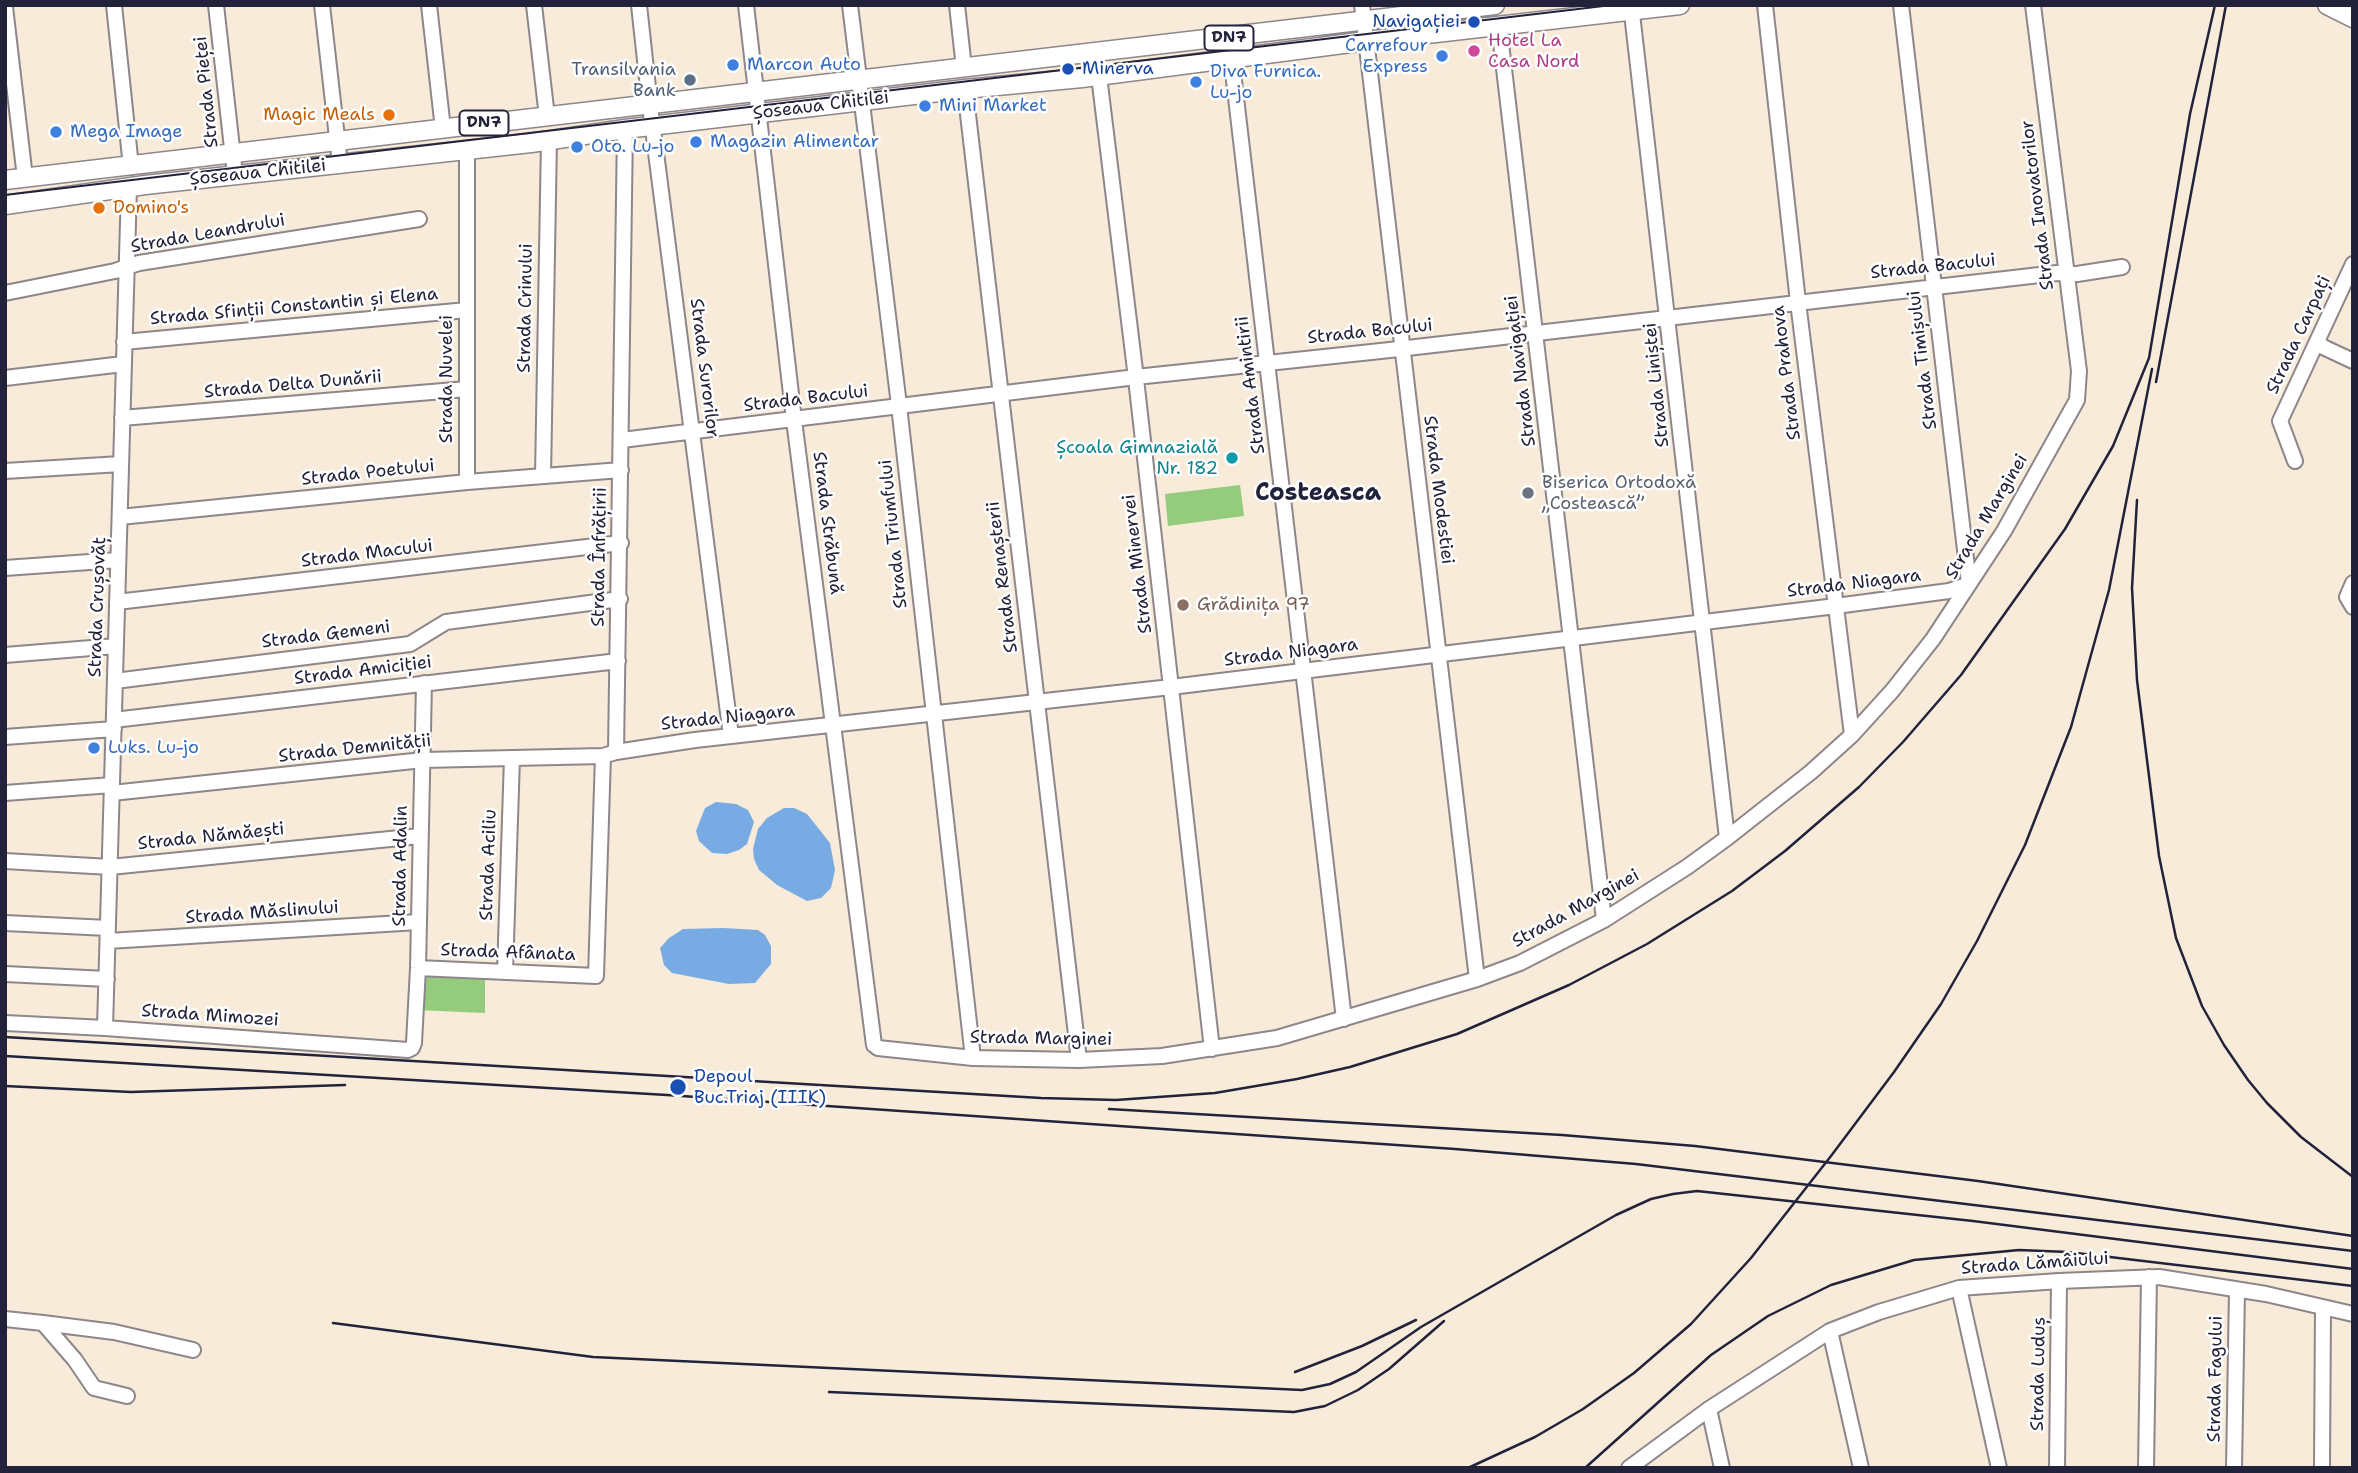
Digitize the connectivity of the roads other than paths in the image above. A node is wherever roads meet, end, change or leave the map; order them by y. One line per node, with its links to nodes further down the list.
1 (114, 5): 40 (street)
2 (216, 5): 38 (street, Strada Pieței)
3 (323, 5): 36 (street)
4 (429, 5): 33 (street)
5 (534, 5): 31 (street)
6 (639, 5): 30 (street, Strada Surorilor)
7 (746, 5): 29 (street, Strada Străbună)
8 (850, 5): 26 (street, Strada Triumfului)
9 (957, 5): 24 (street)
10 (1495, 5): 18 (main road, Șoseaua Chitilei / DN7)
11 (1680, 5): 17 (main road, Șoseaua Chitilei / DN7)
12 (1765, 5): 53 (street, Strada Prahova)
13 (1901, 5): 51 (street, Strada Timișului)
14 (2033, 5): 50 (street, Strada Inovatorilor)
15 (2327, 5): 19 (main road)
16 (5, 7): 42 (street)
17 (1631, 8): 20 (main road, Șoseaua Chitilei / DN7); 55 (street, Strada Liniștei)
18 (1363, 13): 21 (main road, Șoseaua Chitilei / DN7); 22 (street, Strada Modestiei)
19 (2353, 18)
20 (1499, 26): 22 (main road, Șoseaua Chitilei / DN7); 56 (street, Strada Navigației)
21 (1229, 38): 23 (street, Strada Amintirii); 24 (main road, Șoseaua Chitilei / DN7)
22 (1366, 41): 23 (main road, Șoseaua Chitilei / DN7); 59 (street, Strada Modestiei)
23 (1232, 58): 25 (main road, Șoseaua Chitilei / DN7); 61 (street, Strada Amintirii)
24 (964, 68): 26 (main road, Șoseaua Chitilei / DN7)
25 (1099, 76): 27 (main road, Șoseaua Chitilei / DN7); 63 (street, Strada Minervei)
26 (859, 81): 28 (street, Strada Triumfului); 29 (main road, Șoseaua Chitilei / DN7)
27 (965, 89): 28 (main road, Șoseaua Chitilei / DN7); 66 (street, Strada Renașterii)
28 (861, 101): 29 (main road, Șoseaua Chitilei / DN7); 68 (street, Strada Triumfului)
29 (757, 104): 30 (main road, Șoseaua Chitilei / DN7); 32 (main road, Șoseaua Chitilei / DN7); 70 (street, Strada Străbună)
30 (650, 106): 31 (main road, Șoseaua Chitilei / DN7); 32 (street, Strada Surorilor)
31 (547, 117): 33 (main road, Șoseaua Chitilei / DN7)
32 (653, 125): 34 (main road, Șoseaua Chitilei / DN7); 71 (street, Strada Surorilor)
33 (443, 128): 36 (main road, Șoseaua Chitilei / DN7)
34 (625, 129): 35 (main road, Șoseaua Chitilei / DN7); 72 (street, Strada Înfrățirii)
35 (549, 140): 37 (main road, Șoseaua Chitilei / DN7); 77 (street, Strada Crinului)
36 (338, 142): 38 (main road, Șoseaua Chitilei / DN7); 39 (street)
37 (467, 150): 39 (main road, Șoseaua Chitilei / DN7); 54 (street, Strada Nuvelei)
38 (233, 155): 40 (main road, Șoseaua Chitilei / DN7); 41 (street, Strada Pieței)
39 (341, 164): 41 (main road, Șoseaua Chitilei / DN7)
40 (131, 167): 42 (main road, Șoseaua Chitilei / DN7)
41 (235, 175): 44 (main road, Șoseaua Chitilei / DN7)
42 (24, 178): 43 (main road, Șoseaua Chitilei / DN7)
43 (5, 180)
44 (129, 187): 45 (main road, Șoseaua Chitilei / DN7); 49 (street, Strada Crușovăț)
45 (5, 205)
46 (419, 219): 49 (street, Strada Leandrului)
47 (2353, 264): 57 (street, Strada Carpați)
48 (2122, 267): 50 (street, Strada Bacului)
49 (127, 268): 52 (street, Strada Leandrului); 58 (street, Strada Crușovăț)
50 (2066, 272): 51 (street, Strada Bacului); 67 (street, Strada Inovatorilor)
51 (1934, 287): 53 (street, Strada Bacului); 84 (street, Strada Timișului)
52 (5, 293)
53 (1798, 302): 55 (street, Strada Bacului); 87 (street, Strada Prahova)
54 (467, 310): 58 (street, Strada Sfinții Constantin și Elena); 65 (street, Strada Nuvelei)
55 (1668, 317): 56 (street, Strada Bacului); 89 (street, Strada Liniștei)
56 (1536, 332): 59 (street, Strada Bacului); 90 (street, Strada Navigației)
57 (2317, 341): 60 (street); 73 (street, Strada Carpați)
58 (124, 342): 62 (street, Strada Crușovăț)
59 (1401, 348): 61 (street, Strada Bacului); 92 (street, Strada Modestiei)
60 (2353, 361)
61 (1268, 362): 63 (street, Strada Bacului); 95 (street, Strada Amintirii)
62 (123, 363): 64 (street); 69 (street, Strada Crușovăț)
63 (1136, 377): 66 (street, Strada Bacului); 98 (street, Strada Minervei)
64 (5, 379)
65 (467, 389): 69 (street, Strada Delta Dunării); 78 (street, Strada Nuvelei)
66 (1001, 393): 68 (street, Strada Bacului); 99 (street, Strada Renașterii)
67 (2077, 400): 84 (street, Strada Marginei)
68 (899, 407): 70 (street, Strada Bacului); 100 (street, Strada Triumfului)
69 (122, 418): 74 (street, Strada Crușovăț)
70 (794, 420): 71 (street, Strada Bacului); 102 (street, Strada Străbună)
71 (693, 432): 72 (street, Strada Bacului); 104 (street, Strada Surorilor)
72 (622, 440): 75 (street, Strada Înfrățirii)
73 (2295, 461)
74 (121, 464): 76 (street); 79 (street, Strada Crușovăț)
75 (621, 470): 77 (street, Strada Poetului); 80 (street, Strada Înfrățirii)
76 (5, 471)
77 (542, 476): 78 (street, Strada Poetului)
78 (467, 482): 79 (street, Strada Poetului)
79 (120, 517): 81 (street, Strada Crușovăț)
80 (621, 543): 85 (street, Strada Înfrățirii); 86 (street, Strada Macului)
81 (118, 560): 82 (street); 86 (street, Strada Crușovăț)
82 (5, 568)
83 (2353, 583): 88 (street)
84 (1969, 584): 87 (street, Strada Niagara); 103 (street, Strada Marginei)
85 (620, 599): 94 (street, Strada Înfrățirii); 96 (street, Strada Gemeni)
86 (117, 602): 91 (street, Strada Crușovăț)
87 (1836, 607): 89 (street, Strada Niagara); 103 (street, Strada Prahova)
88 (2353, 607)
89 (1703, 622): 90 (street, Strada Niagara); 112 (street, Strada Liniștei)
90 (1571, 637): 92 (street, Strada Niagara); 115 (street, Strada Navigației)
91 (116, 646): 93 (street); 96 (street, Strada Crușovăț)
92 (1439, 654): 95 (street, Strada Niagara); 124 (street, Strada Modestiei)
93 (5, 655)
94 (618, 661): 97 (street, Strada Amiciției); 106 (street, Strada Înfrățirii)
95 (1305, 670): 98 (street, Strada Niagara); 125 (street, Strada Amintirii)
96 (115, 681): 101 (street, Strada Crușovăț)
97 (424, 683): 101 (street, Strada Amiciției); 108 (street, Strada Adalin)
98 (1171, 687): 99 (street, Strada Niagara); 130 (street, Strada Minervei)
99 (1037, 702): 100 (street, Strada Niagara); 132 (street, Strada Renașterii)
100 (934, 714): 102 (street, Strada Niagara); 131 (street, Strada Triumfului)
101 (114, 725): 105 (street, Strada Amiciției); 109 (street, Strada Crușovăț)
102 (833, 726): 104 (street, Strada Niagara); 128 (street, Strada Străbună)
103 (1852, 735): 112 (street, Strada Marginei)
104 (731, 736): 106 (street, Strada Niagara)
105 (5, 737)
106 (610, 754): 107 (street, Strada Demnității); 122 (street, Strada Înfrățirii)
107 (512, 758): 108 (street, Strada Demnității); 120 (street, Strada Aciliu)
108 (423, 760): 109 (street, Strada Demnității); 111 (street, Strada Adalin)
109 (112, 789): 110 (street, Strada Demnității); 114 (street, Strada Crușovăț)
110 (5, 793)
111 (420, 836): 114 (street, Strada Nămăești); 116 (street, Strada Adalin)
112 (1727, 838): 115 (street, Strada Marginei)
113 (5, 861): 114 (street, Strada Nămăești)
114 (110, 867): 118 (street, Strada Crușovăț)
115 (1604, 920): 124 (street, Strada Marginei)
116 (418, 922): 118 (street, Strada Măslinului); 119 (street, Strada Adalin)
117 (5, 923): 118 (street, Strada Măslinului)
118 (108, 935): 123 (street, Strada Crușovăț)
119 (418, 968): 120 (street, Strada Afânata); 129 (street, Strada Adalin)
120 (505, 972): 122 (street, Strada Afânata)
121 (5, 974): 123 (street)
122 (596, 976)
123 (107, 979): 127 (street, Strada Crușovăț)
124 (1477, 979): 125 (street, Strada Marginei)
125 (1344, 1019): 130 (street, Strada Marginei)
126 (5, 1023): 127 (street, Strada Mimozei)
127 (105, 1028): 129 (street, Strada Mimozei)
128 (874, 1045): 131 (street, Strada Marginei)
129 (412, 1048)
130 (1212, 1049): 132 (street, Strada Marginei)
131 (973, 1058): 132 (street, Strada Marginei)
132 (1079, 1060)
133 (2149, 1277): 134 (street, Strada Lămâiului); 136 (street, Strada Lămâiului); 150 (street)
134 (2059, 1281): 135 (street, Strada Lămâiului); 149 (street, Strada Luduș)
135 (1959, 1288): 141 (street, Strada Lămâiului); 148 (street)
136 (2237, 1290): 137 (street, Strada Lămâiului); 151 (street, Strada Fagului)
137 (2323, 1307): 138 (street, Strada Lămâiului); 152 (street)
138 (2353, 1314)
139 (5, 1319): 140 (street)
140 (43, 1323): 142 (street); 143 (street)
141 (1830, 1331): 144 (street, Strada Lămâiului); 147 (street)
142 (193, 1350)
143 (127, 1396)
144 (1709, 1409): 145 (street, Strada Lămâiului); 146 (street)
145 (1629, 1468)
146 (1723, 1468)
147 (1861, 1468)
148 (1999, 1468)
149 (2057, 1468)
150 (2146, 1468)
151 (2234, 1468)
152 (2322, 1468)

